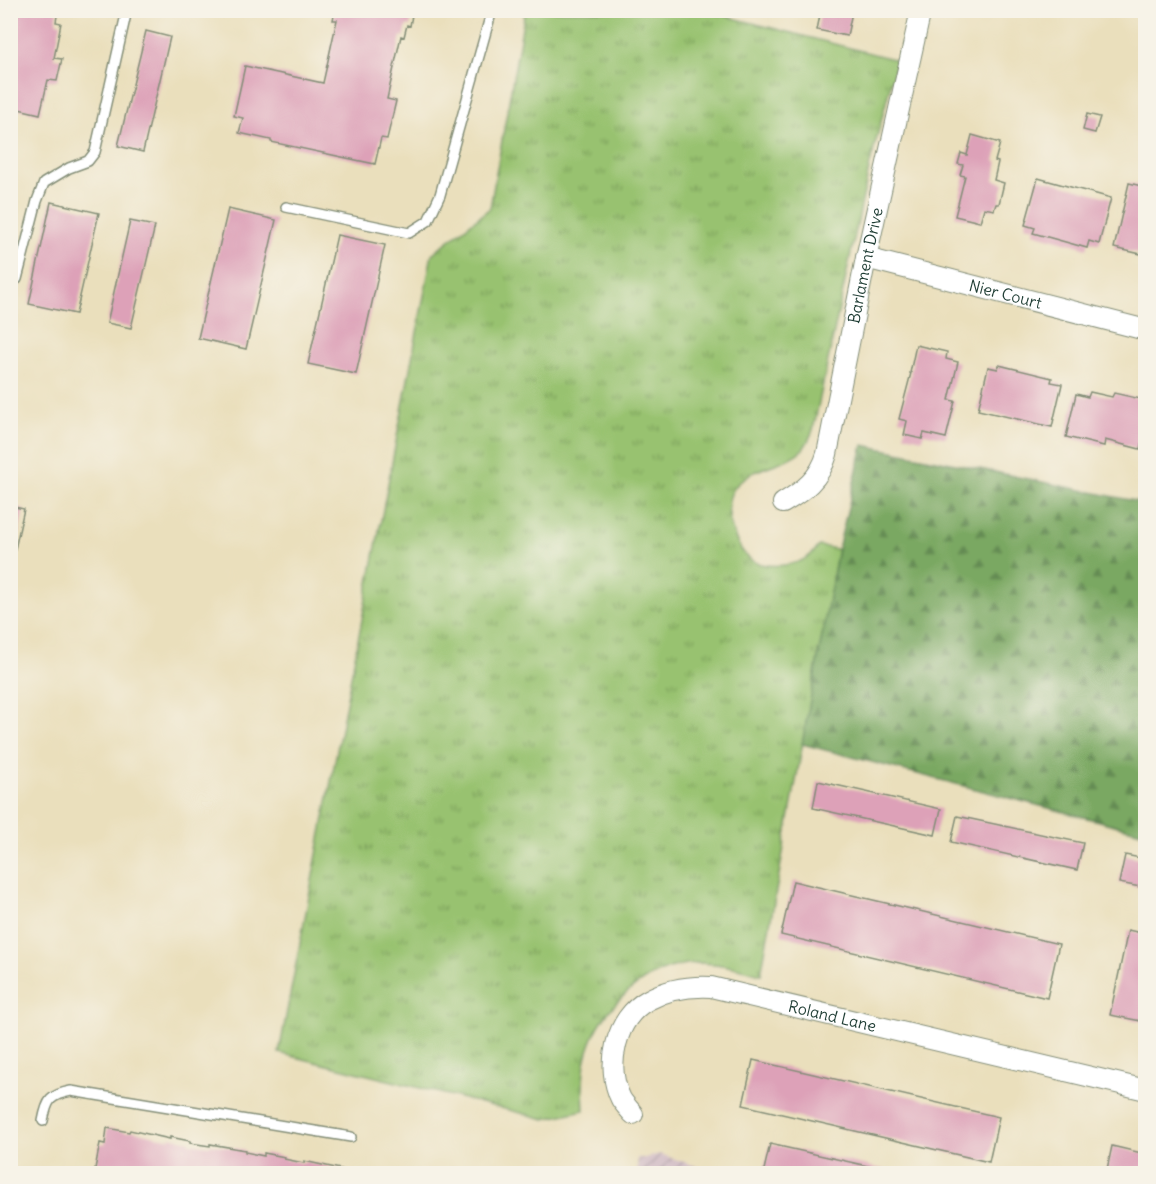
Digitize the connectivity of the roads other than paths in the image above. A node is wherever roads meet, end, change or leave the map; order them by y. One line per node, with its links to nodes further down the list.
1 (127, 10): 6 (lane)
2 (492, 10): 4 (lane)
3 (921, 10): 5 (street, Barlament Drive)
4 (286, 207)
5 (866, 258): 7 (street, Nier Court); 8 (street, Barlament Drive)
6 (16, 279)
7 (1146, 330)
8 (783, 503)
9 (1146, 1090): 10 (street, Roland Lane)
10 (633, 1113)
11 (43, 1121): 12 (lane)
12 (351, 1137)

